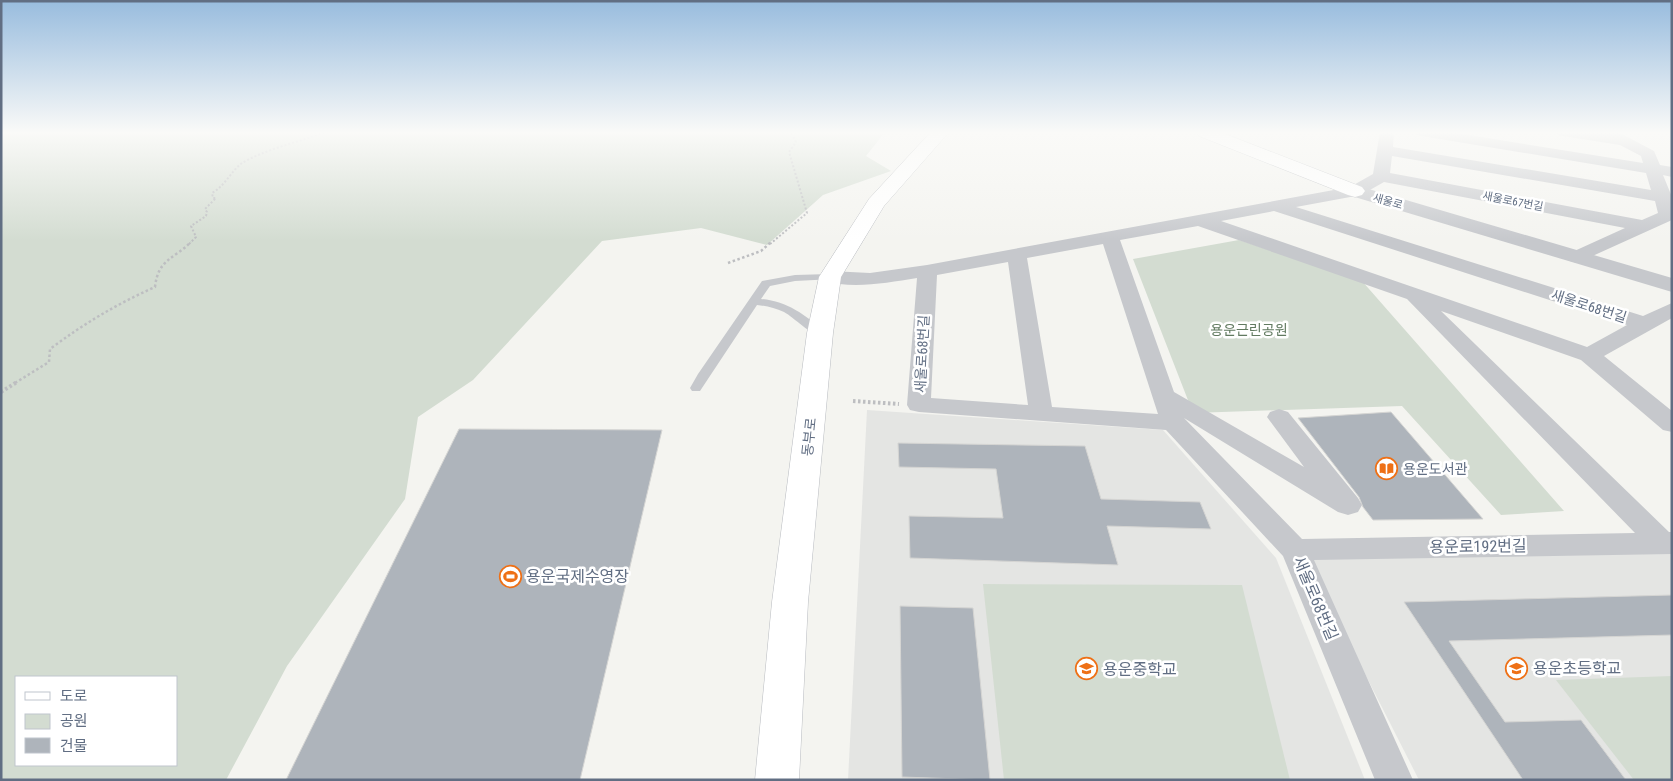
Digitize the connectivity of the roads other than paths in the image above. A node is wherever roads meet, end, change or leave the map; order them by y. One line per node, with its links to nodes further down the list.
1 (907, 168): 18 (main road, 동부로)
2 (1298, 168): 9 (main road, 새울로)
3 (1382, 168): 8 (street)
4 (1494, 168): 10 (street)
5 (1651, 168): 6 (street)
6 (1654, 169): 7 (street); 10 (street)
7 (1672, 172)
8 (1381, 176): 9 (street); 13 (street, 새울로67번길)
9 (1355, 191): 11 (street, 새울로68번길); 16 (street, 새울로)
10 (1663, 197): 13 (street)
11 (1274, 206): 12 (street, 새울로68번길); 23 (street, 새울로68번길)
12 (1198, 220): 14 (street, 새울로68번길); 20 (street, 용운로192번길)
13 (1644, 226): 16 (street)
14 (1110, 237): 15 (street, 새울로68번길); 27 (street, 새울로68번길)
15 (1016, 254): 17 (street, 새울로68번길); 28 (street)
16 (1577, 257): 19 (street, 새울로)
17 (927, 271): 18 (street, 새울로68번길); 28 (street, 새울로68번길)
18 (830, 277): 21 (lane); 24 (main road, 동부로)
19 (1672, 285)
20 (1413, 295): 25 (street, 용운로192번길); 32 (street, 용운로192번길)
21 (755, 302): 24 (lane); 26 (lane)
22 (1672, 309): 23 (street)
23 (1646, 324): 25 (street)
24 (820, 333): 34 (main road, 동부로)
25 (1589, 355): 31 (street, 용운로192번길)
26 (696, 388)
27 (1166, 397): 29 (street); 30 (street, 새울로68번길)
28 (1041, 413): 30 (street, 새울로68번길)
29 (1279, 418)
30 (1173, 423): 33 (street, 새울로68번길)
31 (1672, 424)
32 (1667, 543): 33 (street, 용운로192번길)
33 (1295, 550): 35 (street, 새울로68번길)
34 (777, 780)
35 (1394, 780)

